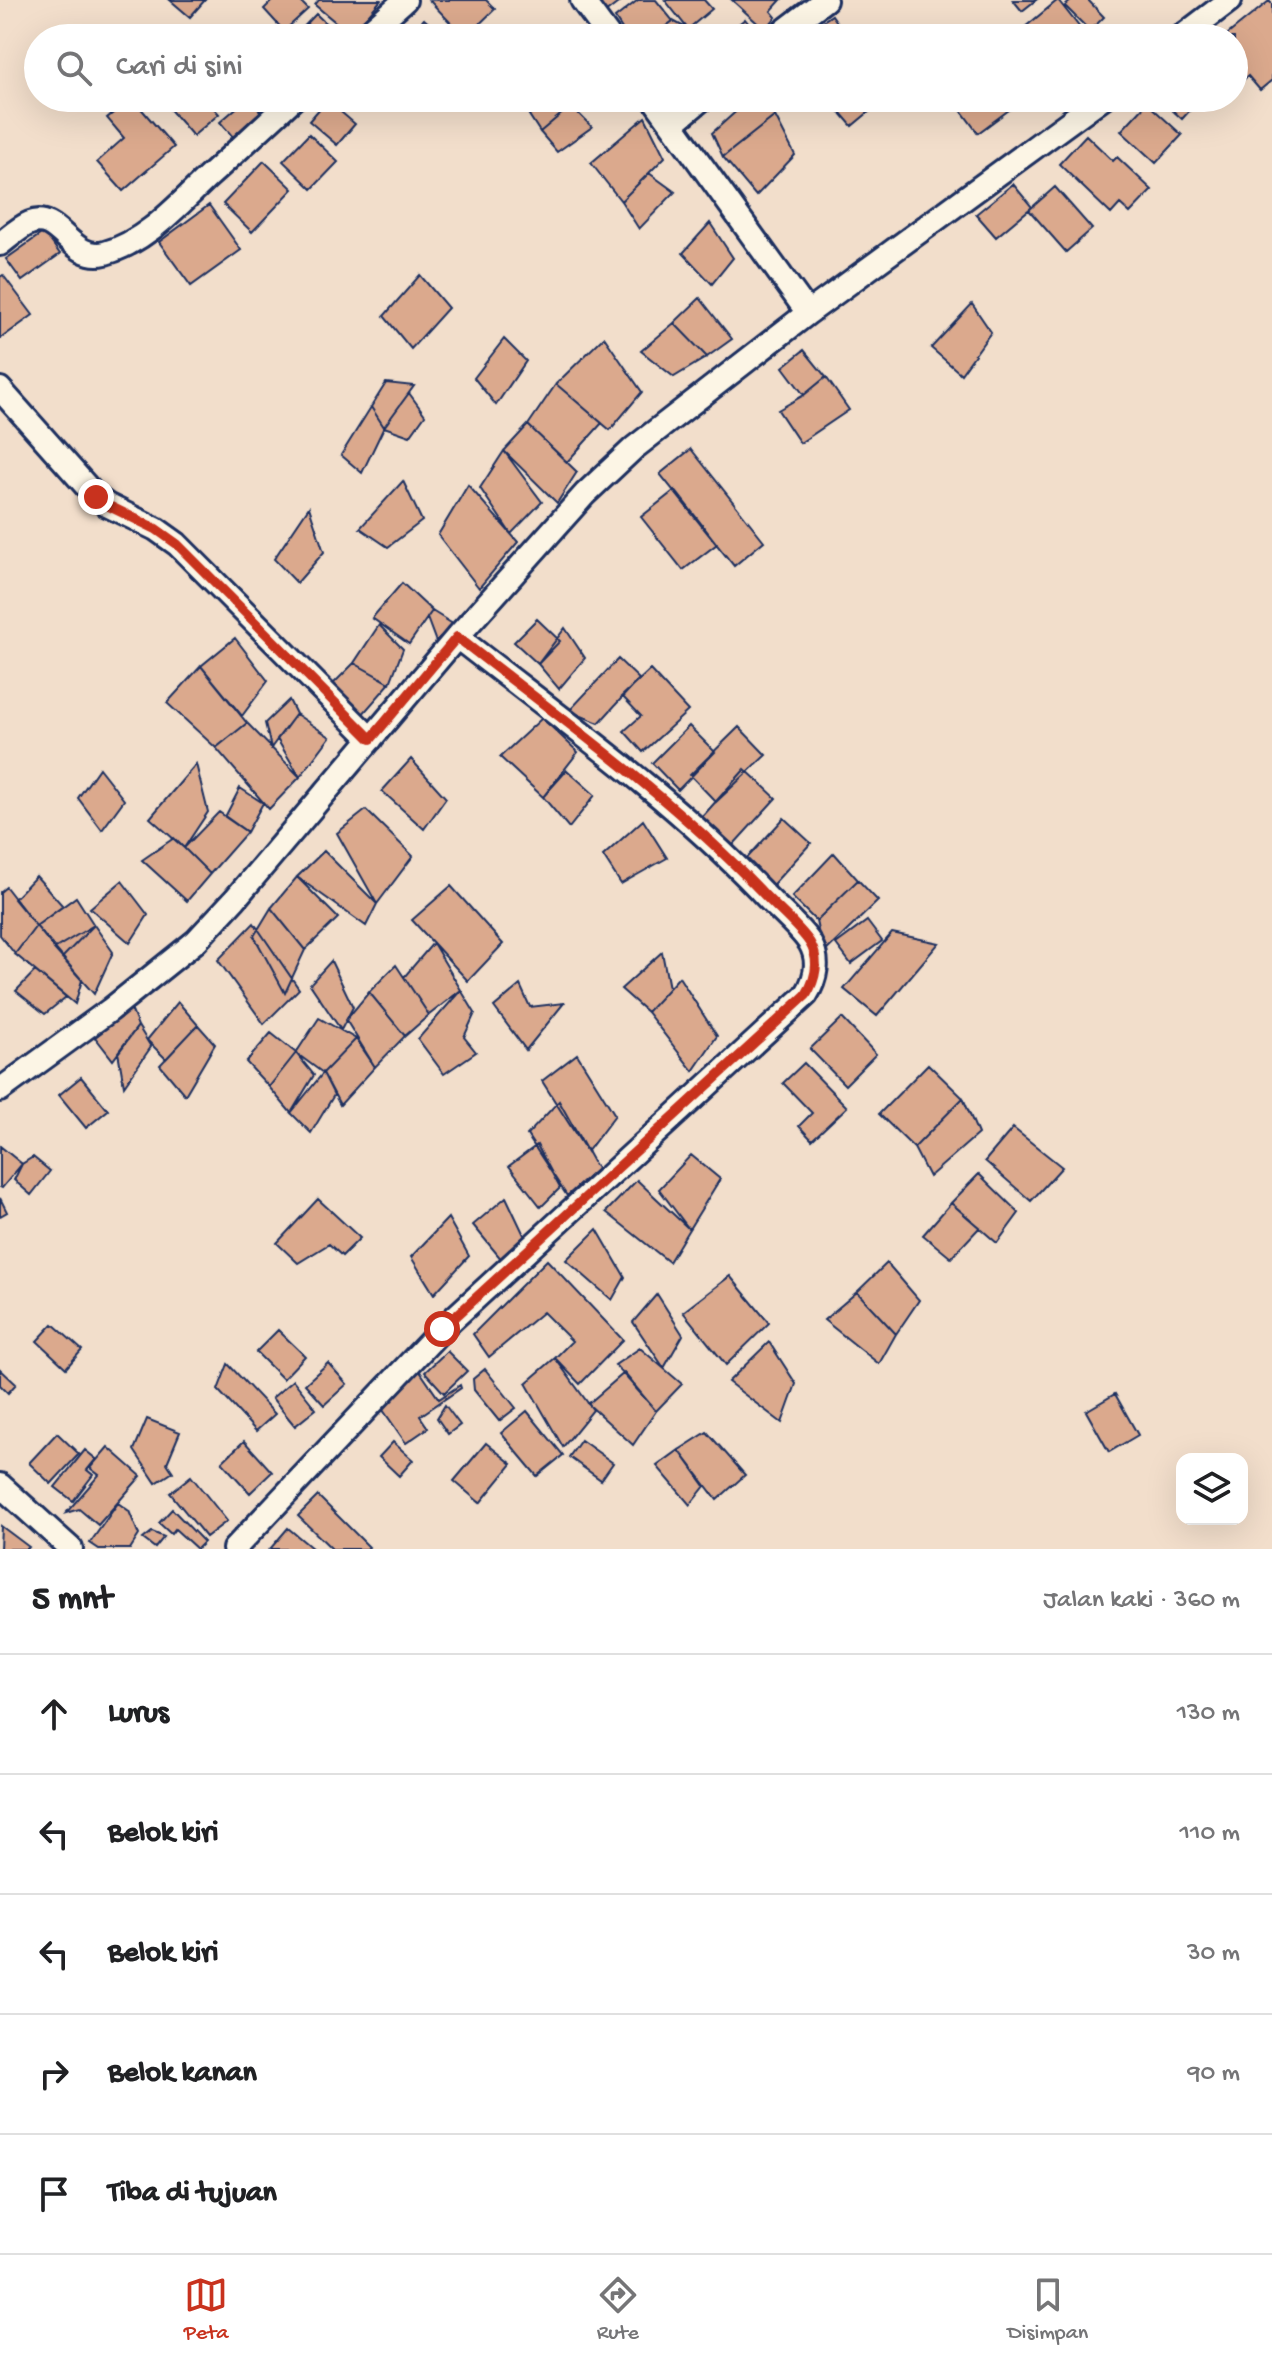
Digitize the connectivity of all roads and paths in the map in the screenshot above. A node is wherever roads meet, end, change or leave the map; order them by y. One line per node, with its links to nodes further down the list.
1 (405, 0): 5 (street)
2 (582, 0): 6 (street)
3 (825, 0): 7 (street)
4 (1230, 0): 8 (street)
5 (378, 24)
6 (600, 24)
7 (793, 24)
8 (1198, 24)
9 (279, 112): 14 (street)
10 (663, 112): 13 (street)
11 (686, 112): 13 (street)
12 (1083, 112): 15 (street)
13 (672, 124): 15 (street)
14 (0, 244)
15 (808, 313): 17 (street)
16 (0, 389): 18 (street)
17 (457, 637): 18 (street); 22 (street)
18 (371, 739): 19 (street)
19 (0, 1090)
20 (0, 1485): 21 (street)
21 (71, 1549)
22 (234, 1549)

